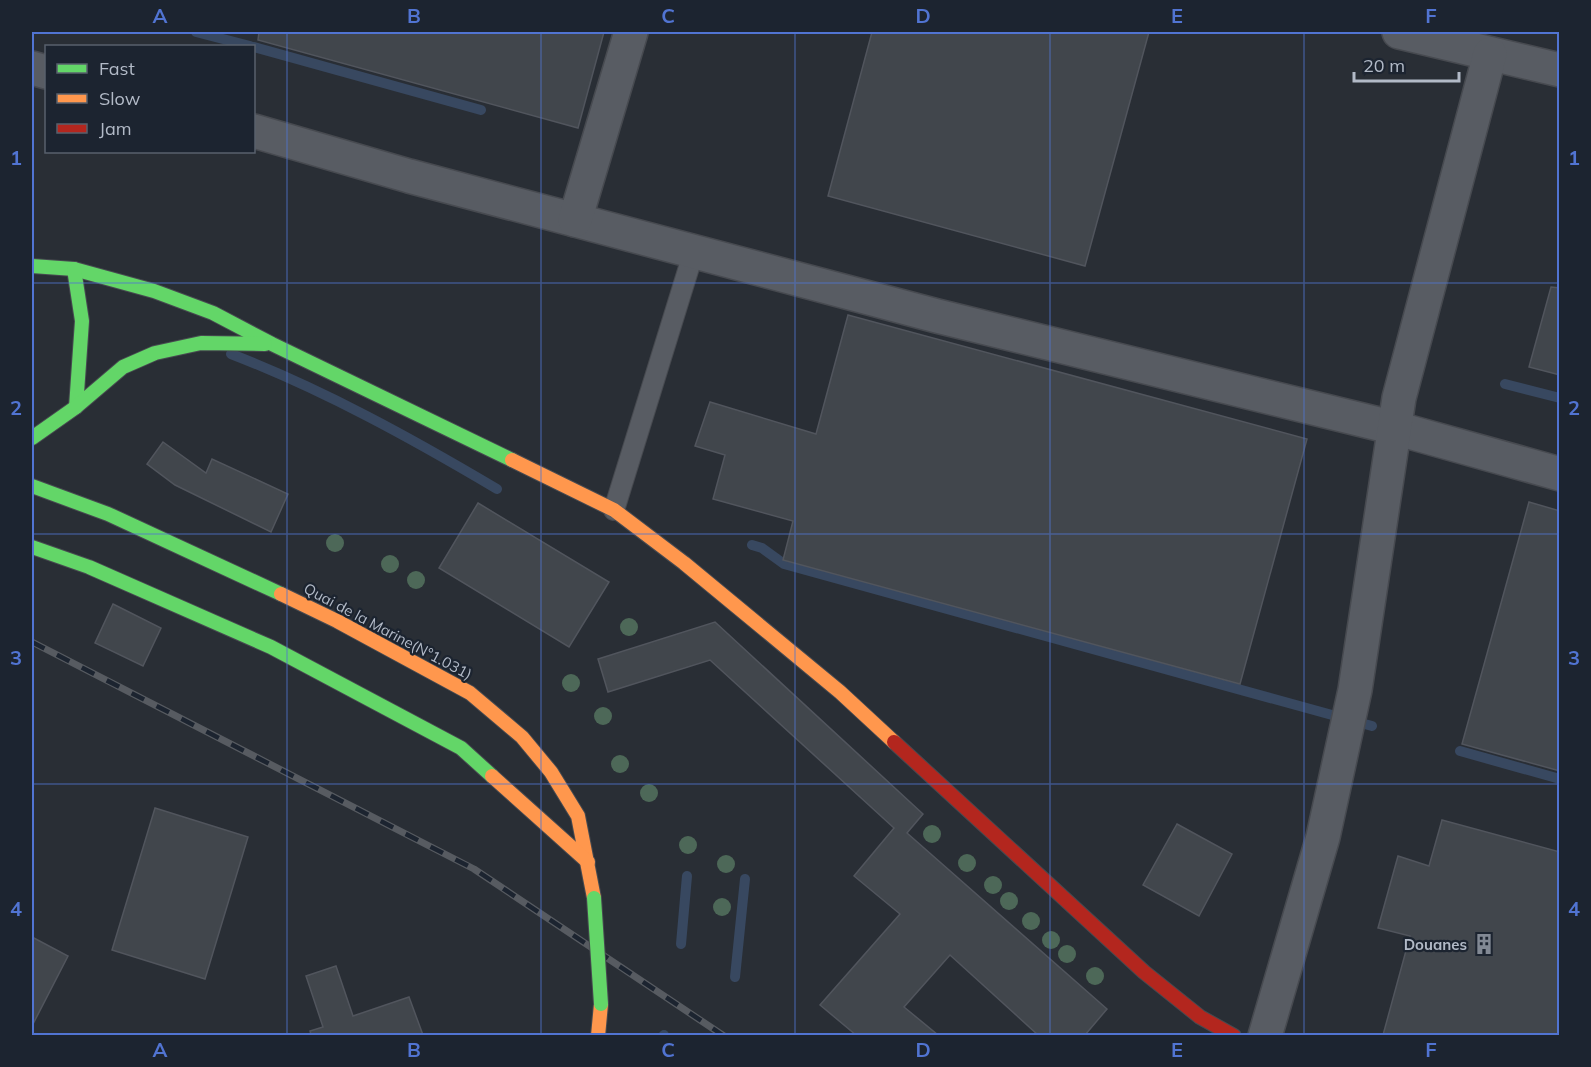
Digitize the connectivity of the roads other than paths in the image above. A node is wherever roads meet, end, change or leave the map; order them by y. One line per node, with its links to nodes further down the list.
1 (631, 32): 6 (street)
2 (1399, 32): 3 (street)
3 (1490, 54): 4 (street); 12 (street)
4 (1560, 70)
5 (255, 131): 6 (street)
6 (575, 220): 7 (street)
7 (694, 251): 12 (street); 16 (lane)
8 (32, 266): 9 (street)
9 (74, 269): 10 (street); 11 (street)
10 (272, 344): 11 (street); 16 (street)
11 (76, 407): 13 (street)
12 (1395, 428): 14 (street); 21 (street)
13 (32, 438)
14 (1560, 474)
15 (32, 486): 18 (street, Quai de la Marine(N°1.031))
16 (614, 510): 20 (street)
17 (32, 547): 18 (street)
18 (588, 862): 19 (street, Quai de la Marine(N°1.031), bridge)
19 (598, 1035)
20 (1234, 1035)
21 (1265, 1035)

